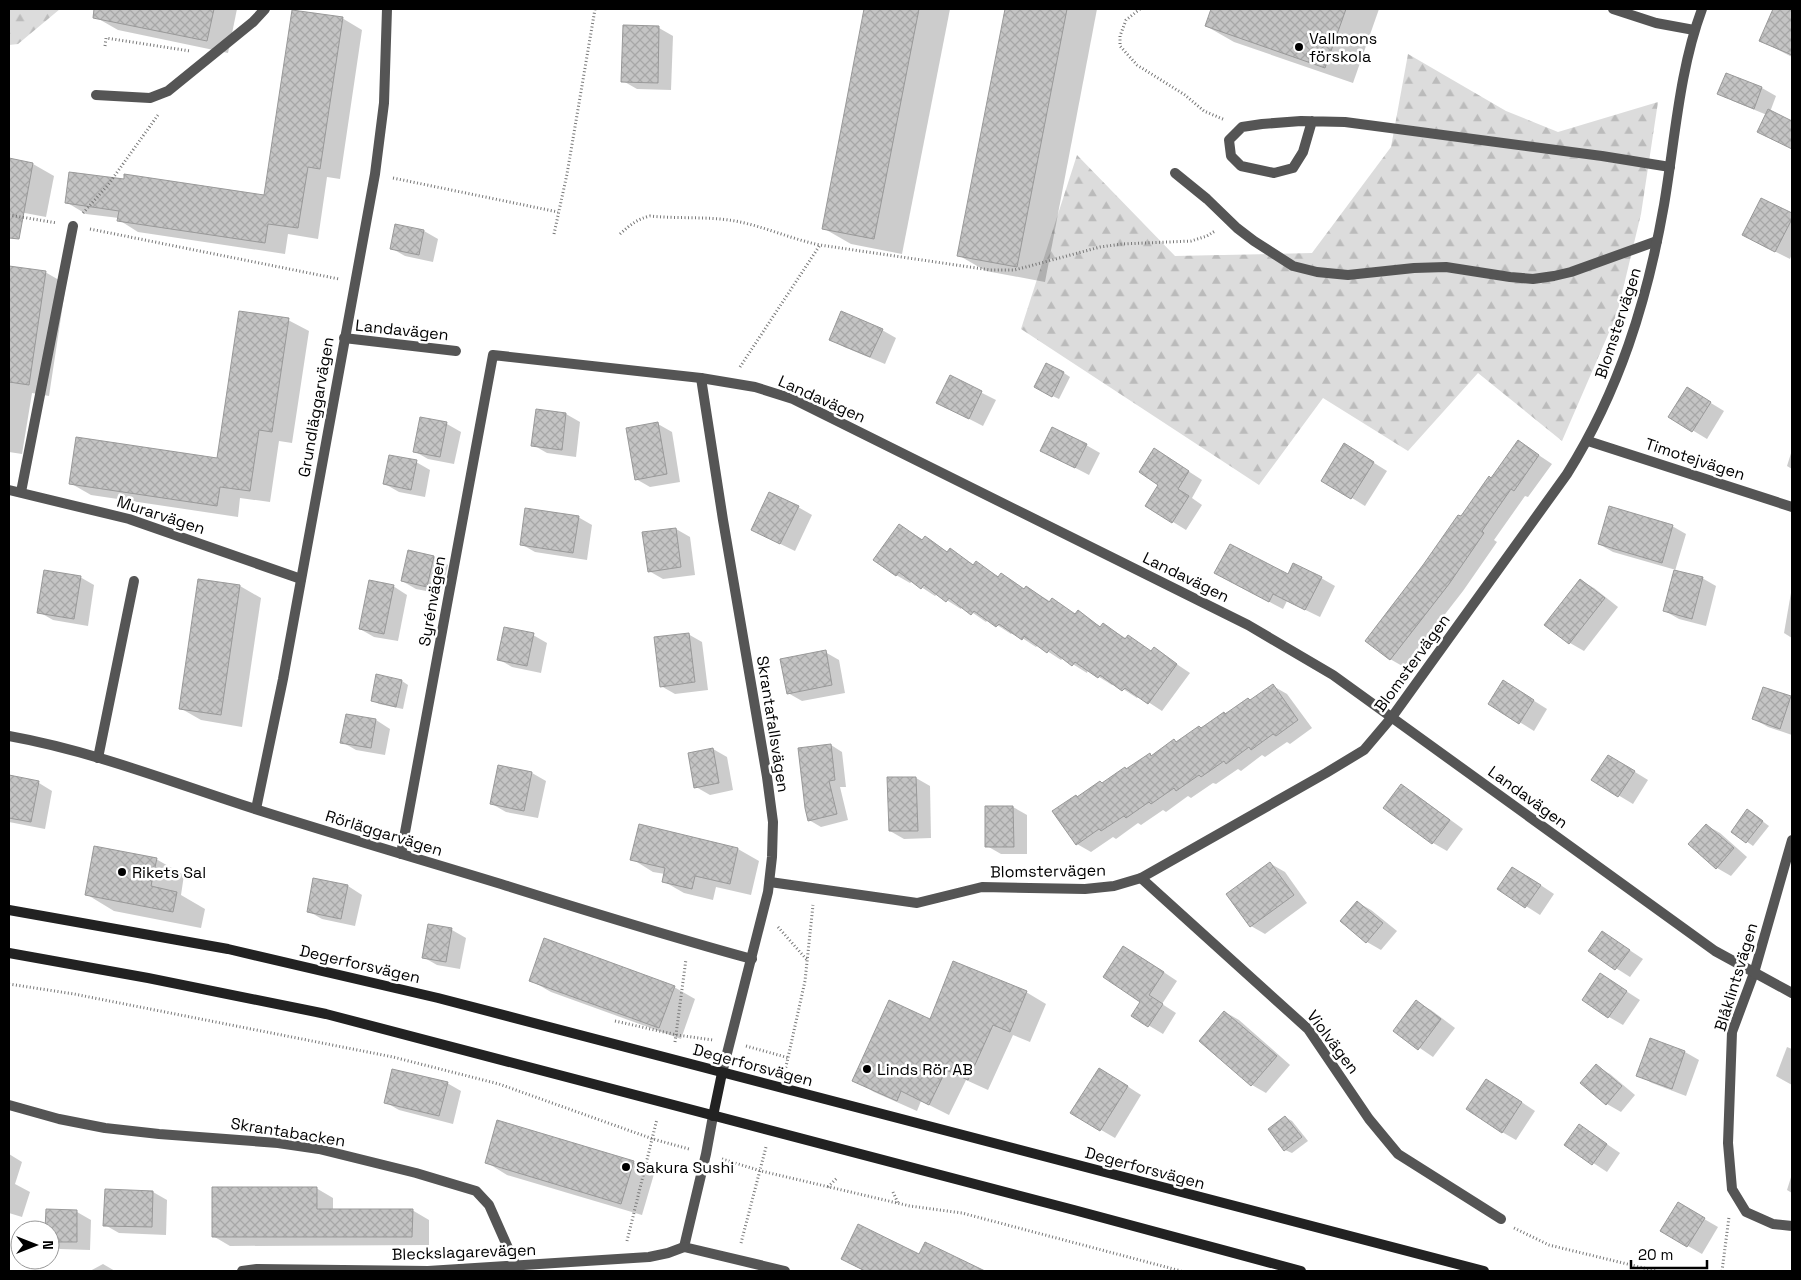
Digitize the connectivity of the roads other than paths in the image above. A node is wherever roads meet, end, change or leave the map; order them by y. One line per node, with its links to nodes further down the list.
1 (265, 9): 6 (street)
2 (387, 9): 12 (street, Grundläggarvägen)
3 (1613, 9): 5 (street)
4 (1702, 9): 5 (street, Blomstervägen)
5 (1694, 30): 8 (street, Blomstervägen)
6 (96, 96)
7 (1312, 121): 7 (street); 8 (street)
8 (1670, 167): 11 (street, Blomstervägen)
9 (1175, 173): 11 (street)
10 (73, 226): 18 (street)
11 (1657, 241): 16 (street, Blomstervägen)
12 (344, 338): 13 (street, Landavägen); 20 (street, Grundläggarvägen)
13 (456, 350)
14 (493, 355): 15 (street, Landavägen); 27 (street, Syrénvägen)
15 (701, 378): 22 (street, Landavägen); 29 (street, Skrantafallsvägen)
16 (1588, 441): 19 (street, Timotejvägen); 22 (street, Blomstervägen)
17 (9, 490): 18 (street, Murarvägen)
18 (21, 492): 20 (street, Murarvägen)
19 (1792, 507)
20 (301, 579): 25 (street, Grundläggarvägen)
21 (134, 581): 24 (street)
22 (1392, 717): 28 (street, Blomstervägen); 33 (street, Landavägen)
23 (9, 736): 24 (street, Rörläggarvägen)
24 (98, 758): 25 (street, Rörläggarvägen)
25 (256, 809): 27 (street, Rörläggarvägen)
26 (1792, 840): 33 (street, Blåklintsvägen)
27 (401, 854): 32 (street, Rörläggarvägen)
28 (1142, 878): 29 (street, Blomstervägen); 38 (street, Violvägen)
29 (770, 882): 32 (street, Skrantafallsvägen)
30 (9, 910): 35 (main road, Degerforsvägen)
31 (9, 953): 37 (main road)
32 (752, 959): 35 (street, Skrantafallsvägen)
33 (1754, 973): 34 (street, Landavägen); 39 (street, Blåklintsvägen)
34 (1792, 993)
35 (722, 1073): 37 (main road); 46 (main road, Degerforsvägen)
36 (9, 1105): 41 (street, Skrantabacken)
37 (713, 1116): 40 (street); 45 (main road)
38 (1501, 1219)
39 (1792, 1226)
40 (684, 1246): 41 (street, Bleckslagarevägen); 44 (street)
41 (516, 1266): 43 (street, Bleckslagarevägen)
42 (242, 1271): 43 (street, Bleckslagarevägen)
43 (376, 1271)
44 (785, 1271)
45 (1301, 1271)
46 (1484, 1271)

